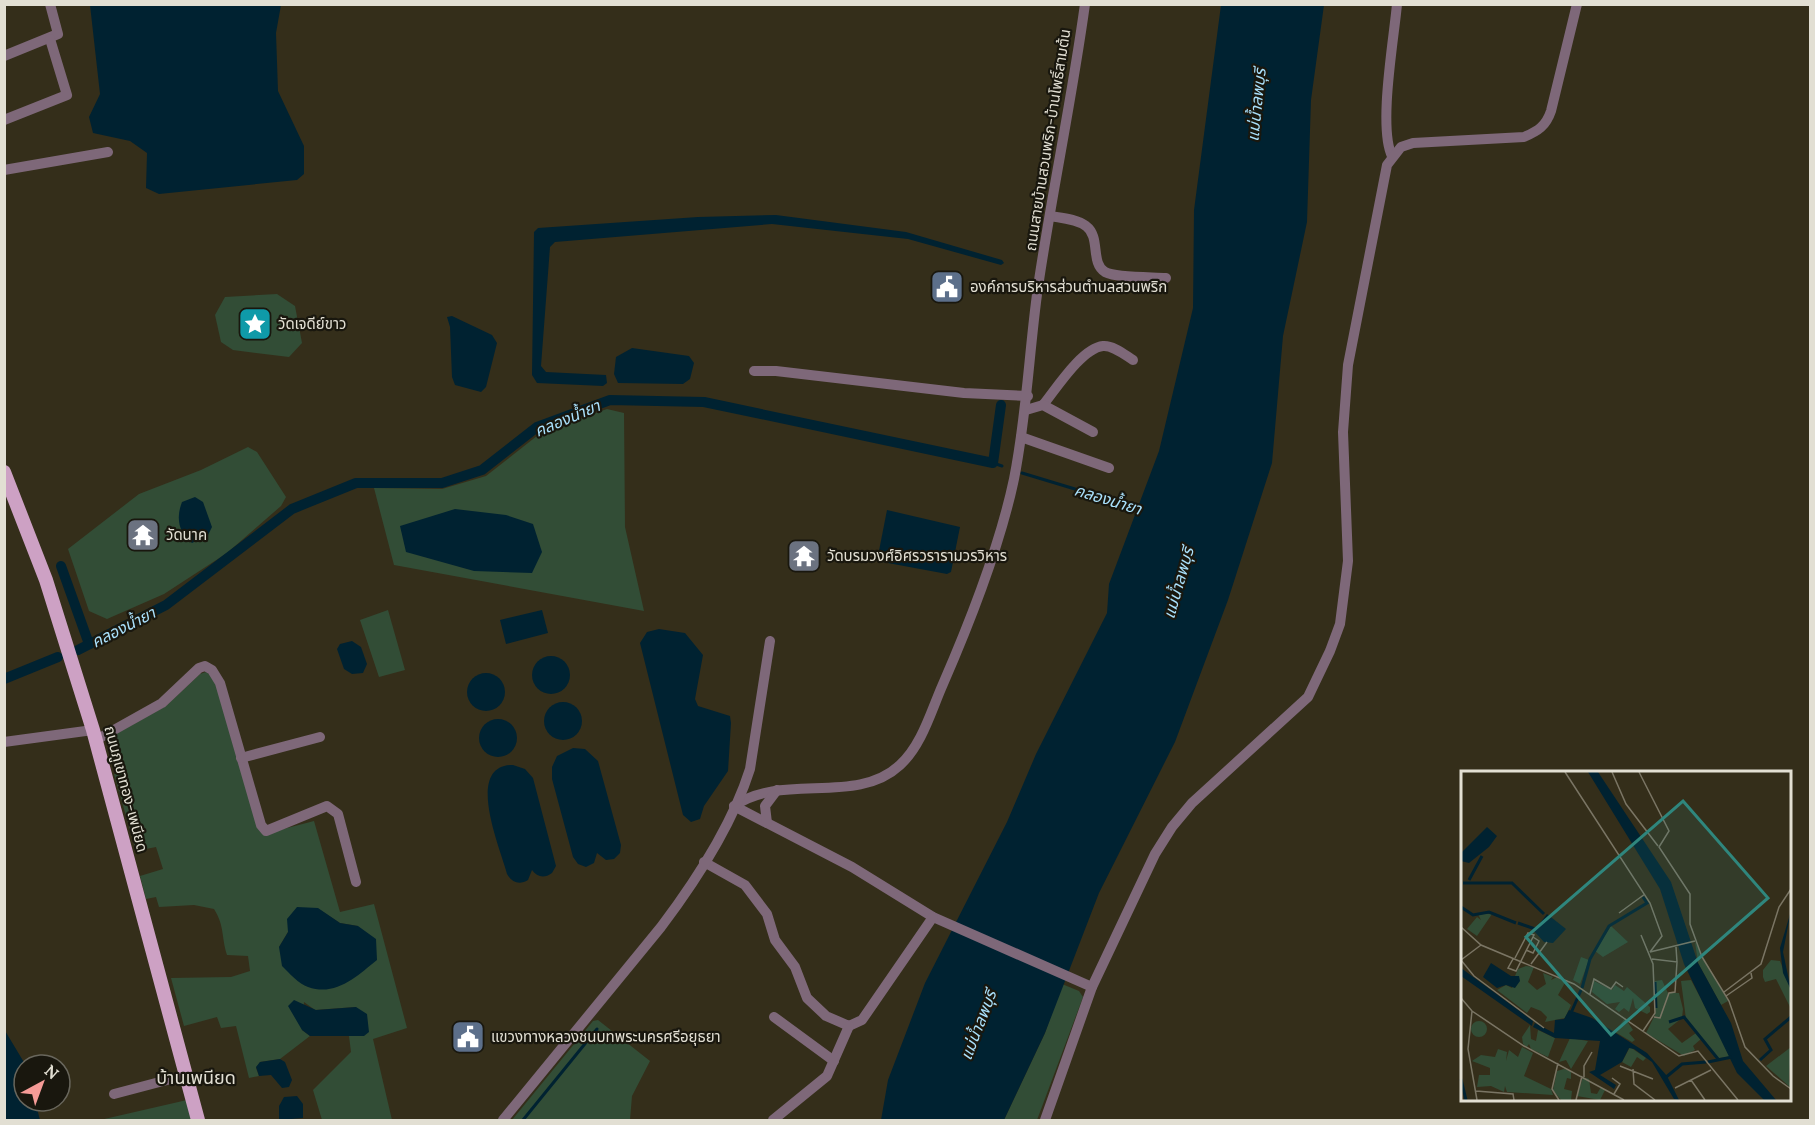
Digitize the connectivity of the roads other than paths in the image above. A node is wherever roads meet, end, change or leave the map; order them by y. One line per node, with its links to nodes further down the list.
1 (50, 4): 5 (street)
2 (1085, 4): 11 (street, ถนนสายบ้านสวนพริก-บ้านโพธิ์สามต้น)
3 (1397, 4): 9 (street)
4 (1577, 4): 9 (street)
5 (50, 39): 6 (street); 7 (street)
6 (4, 56)
7 (4, 120)
8 (108, 152): 10 (street)
9 (1392, 156): 33 (street)
10 (4, 170)
11 (1050, 216): 12 (street); 15 (street, ถนนสายบ้านสวนพริก-บ้านโพธิ์สามต้น)
12 (1166, 278)
13 (1133, 360): 16 (street)
14 (754, 371): 15 (street)
15 (1028, 396): 17 (street, ถนนสายบ้านสวนพริก-บ้านโพธิ์สามต้น)
16 (1043, 405): 17 (street); 18 (street)
17 (1026, 410): 19 (street, ถนนสายบ้านสวนพริก-บ้านโพธิ์สามต้น)
18 (1093, 432)
19 (1021, 437): 20 (street); 27 (street, ถนนสายบ้านสวนพริก-บ้านโพธิ์สามต้น)
20 (1109, 468)
21 (4, 472): 23 (main road, ถนนภูเขาทอง-เพนียด)
22 (770, 641): 28 (street)
23 (95, 735): 25 (street); 26 (street); 37 (main road, ถนนภูเขาทอง-เพนียด)
24 (320, 737): 26 (street)
25 (4, 742)
26 (241, 758): 31 (street)
27 (777, 790): 28 (street, ถนนสายบ้านสวนพริก-บ้านโพธิ์สามต้น); 29 (street)
28 (734, 806): 29 (street); 30 (street)
29 (767, 823): 32 (street)
30 (704, 862): 35 (street); 40 (street)
31 (356, 882)
32 (937, 919): 33 (street); 35 (street)
33 (1092, 987): 42 (street)
34 (774, 1017): 36 (street)
35 (849, 1026): 36 (street)
36 (834, 1061): 41 (street)
37 (186, 1075): 38 (street); 39 (main road, ถนนภูเขาทอง-เพนียด)
38 (114, 1094)
39 (198, 1120)
40 (503, 1120)
41 (773, 1120)
42 (1045, 1120)

